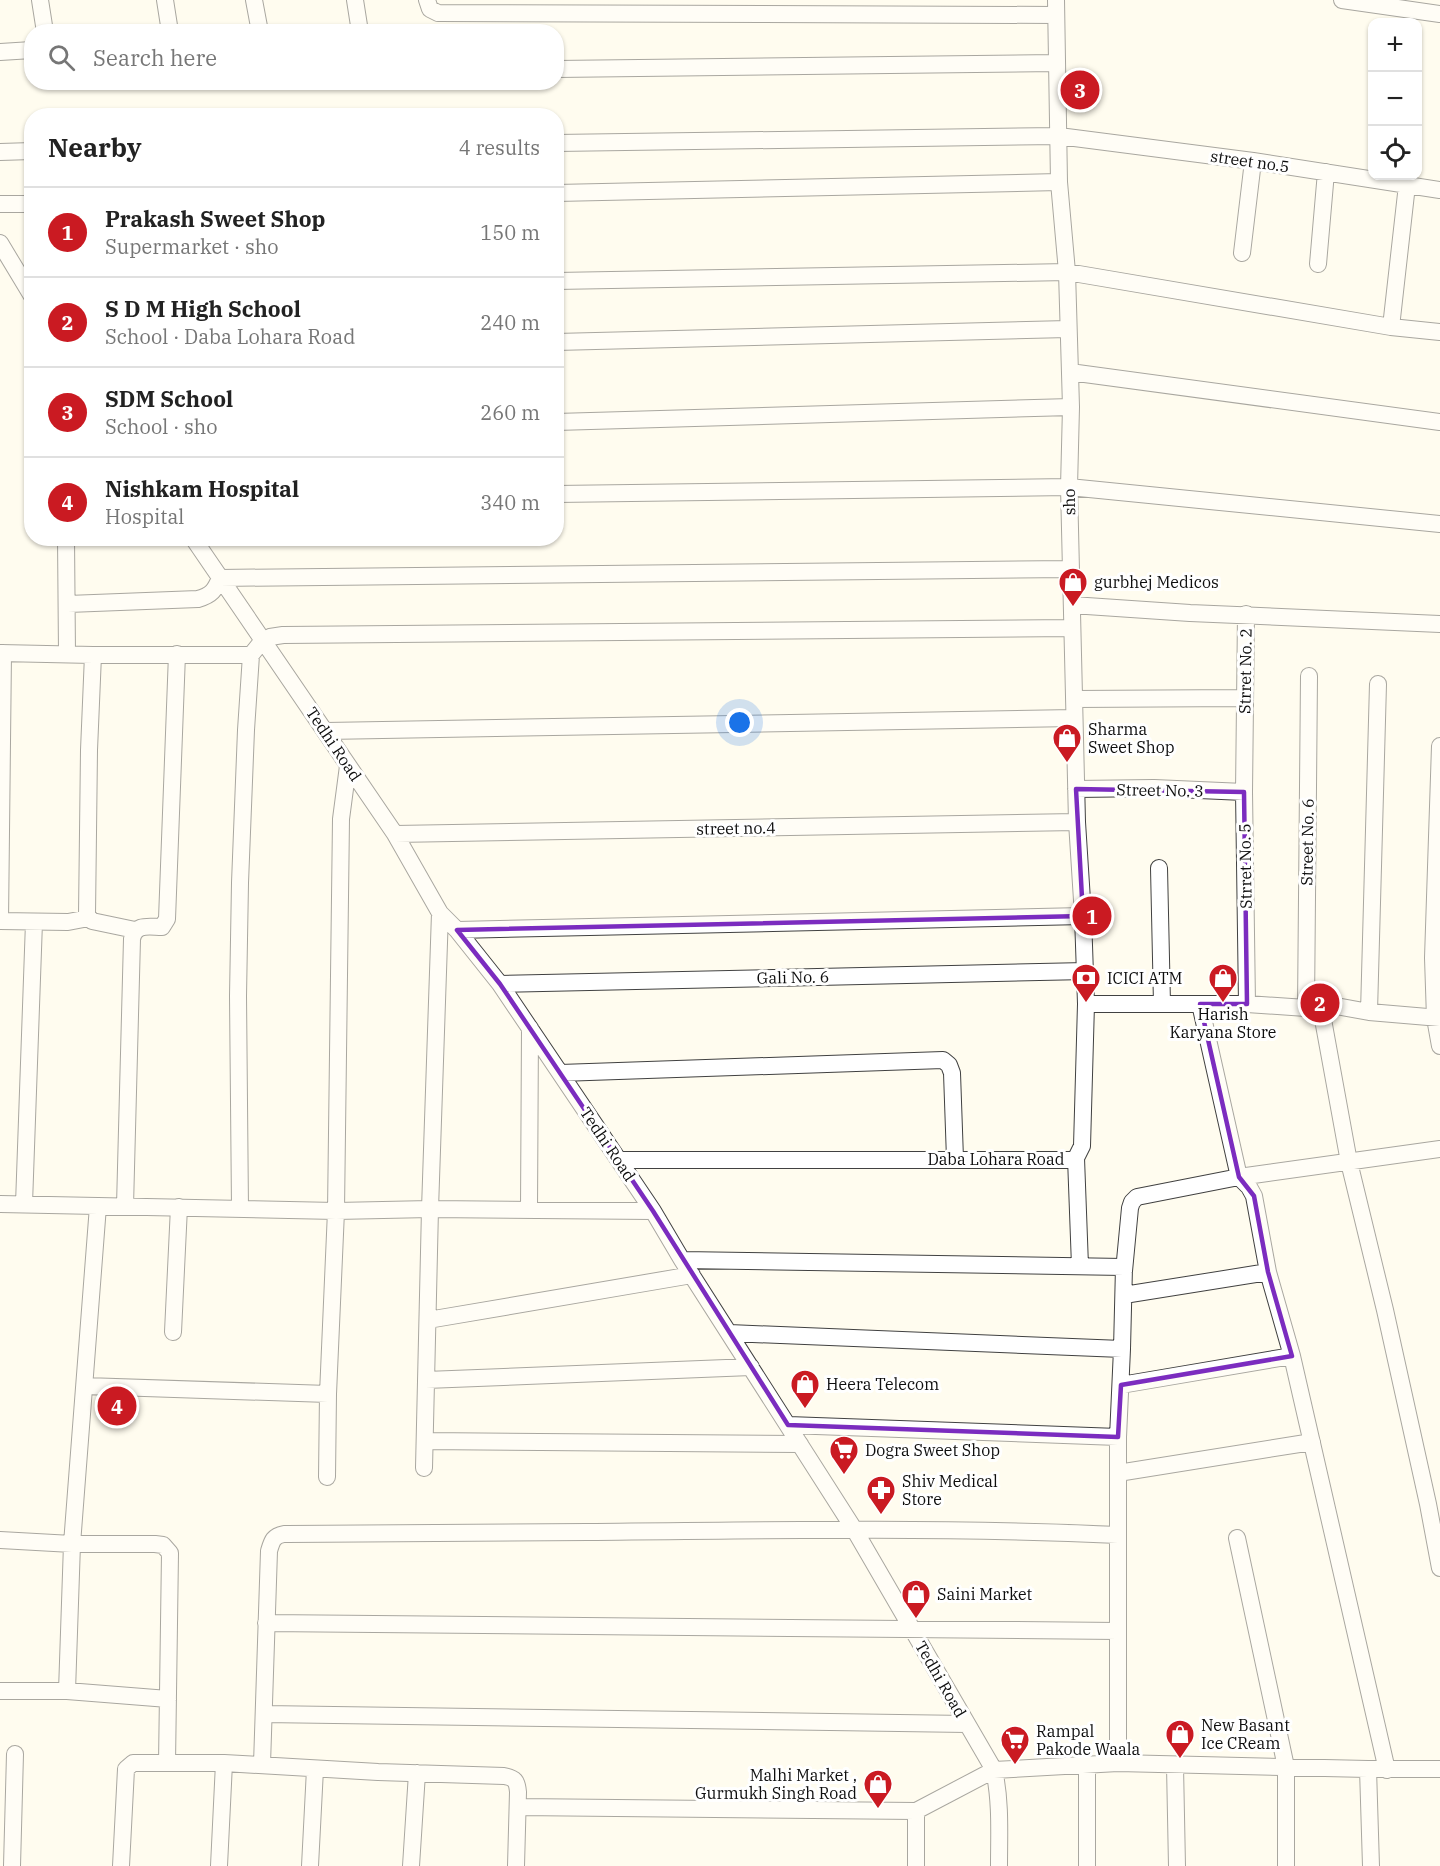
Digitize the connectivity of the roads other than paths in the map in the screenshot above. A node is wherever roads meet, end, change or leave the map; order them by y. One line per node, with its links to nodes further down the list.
1 (40, 0): 9 (street)
2 (165, 0): 10 (street)
3 (254, 0): 11 (street)
4 (355, 0): 12 (street)
5 (427, 0): 7 (street)
6 (1342, 0): 8 (street)
7 (1056, 7): 15 (street, sho)
8 (1440, 14)
9 (44, 24)
10 (169, 24)
11 (258, 24)
12 (359, 24)
13 (24, 50): 14 (street)
14 (0, 51)
15 (1056, 63): 16 (street); 17 (street, sho)
16 (564, 69)
17 (1059, 136): 18 (street, street no.5); 21 (street, street no.5); 23 (street, sho)
18 (564, 143)
19 (24, 151): 20 (street)
20 (0, 152)
21 (1253, 161): 22 (street, street no.5); 30 (street)
22 (1326, 172): 24 (street, street no.5); 31 (street)
23 (1059, 182): 26 (street); 32 (street, sho)
24 (1407, 185): 25 (street, street no.5); 35 (street)
25 (1440, 190)
26 (564, 193)
27 (0, 204): 28 (street)
28 (24, 204)
29 (0, 243): 33 (street)
30 (1242, 253)
31 (1318, 264)
32 (1066, 272): 34 (street); 35 (street); 36 (street, sho)
33 (24, 281)
34 (564, 281)
35 (1391, 327): 37 (street)
36 (1068, 329): 38 (street); 39 (street, sho)
37 (1440, 332)
38 (564, 342)
39 (1070, 372): 40 (street, sho); 42 (street)
40 (1071, 407): 41 (street); 43 (street, sho)
41 (564, 422)
42 (1440, 422)
43 (1069, 487): 44 (street); 45 (street); 48 (street, sho)
44 (564, 495)
45 (1440, 524)
46 (66, 546): 50 (street)
47 (198, 546): 49 (street, Tedhi Road)
48 (1070, 569): 49 (street); 51 (street, sho)
49 (220, 578): 50 (street); 55 (street, Tedhi Road)
50 (68, 604): 57 (street)
51 (1072, 605): 52 (street); 54 (street, sho)
52 (1246, 614): 53 (street); 63 (street, Strret No. 2)
53 (1440, 624)
54 (1072, 628): 55 (street); 64 (street, sho)
55 (263, 640): 60 (street); 67 (street, Tedhi Road)
56 (1, 653): 57 (street); 78 (street)
57 (68, 654): 59 (street)
58 (177, 654): 59 (street); 60 (street); 79 (street)
59 (93, 655): 77 (street)
60 (251, 655): 104 (street)
61 (1309, 676): 87 (street, Street No. 6)
62 (1378, 684): 88 (street)
63 (1244, 698): 64 (street); 66 (street, Strret No. 2)
64 (1074, 699): 65 (street, sho)
65 (1074, 718): 67 (street); 70 (street, sho)
66 (1244, 729): 71 (street, Strret No. 5)
67 (326, 731): 69 (street, Tedhi Road)
68 (1440, 746): 89 (street)
69 (348, 766): 73 (street, Tedhi Road); 107 (street)
70 (1076, 789): 71 (street, Street No. 3); 72 (street, sho)
71 (1244, 792): 86 (street, Strret No. 5)
72 (1077, 822): 73 (street, street no.4); 76 (street, sho)
73 (395, 834): 75 (street, Tedhi Road)
74 (1159, 868): 84 (street)
75 (440, 913): 80 (street, Tedhi Road); 105 (street)
76 (1083, 916): 80 (street); 81 (street, sho)
77 (88, 918): 78 (street); 79 (street)
78 (34, 922): 100 (street)
79 (135, 930): 102 (street)
80 (457, 930): 82 (street, Tedhi Road)
81 (1086, 970): 82 (street, Gali No. 6); 83 (street, sho)
82 (500, 984): 90 (street, Tedhi Road)
83 (1086, 1004): 84 (street); 94 (street, Daba Lohara Road)
84 (1162, 1004): 85 (street)
85 (1200, 1004): 86 (street); 98 (street)
86 (1247, 1004): 87 (street)
87 (1313, 1005): 88 (street); 97 (street, Street No. 6)
88 (1369, 1012): 89 (street)
89 (1438, 1018): 91 (street)
90 (530, 1028): 92 (street, Tedhi Road); 106 (street)
91 (1440, 1046)
92 (560, 1073): 95 (street); 96 (street, Tedhi Road)
93 (1440, 1149): 97 (street)
94 (1076, 1158): 95 (street, Daba Lohara Road); 111 (street)
95 (955, 1159): 96 (street, Daba Lohara Road)
96 (620, 1160): 108 (street, Tedhi Road)
97 (1349, 1162): 98 (street); 139 (street, Street No. 6)
98 (1239, 1178): 112 (street); 113 (street)
99 (0, 1204): 100 (street); 109 (street)
100 (24, 1204): 101 (street)
101 (98, 1206): 102 (street); 124 (street)
102 (125, 1206): 103 (street)
103 (179, 1207): 104 (street); 117 (street)
104 (240, 1208): 107 (street)
105 (430, 1209): 106 (street); 107 (street); 116 (street)
106 (528, 1209): 108 (street)
107 (336, 1211): 125 (street)
108 (653, 1211): 110 (street, Tedhi Road)
109 (0, 1217)
110 (682, 1260): 111 (street); 114 (street, Tedhi Road)
111 (1080, 1266): 112 (street)
112 (1124, 1272): 115 (street)
113 (1268, 1272): 115 (street); 120 (street)
114 (692, 1275): 116 (street); 118 (street, Tedhi Road)
115 (1124, 1295): 119 (street)
116 (428, 1320): 122 (street)
117 (173, 1332)
118 (729, 1333): 119 (street); 121 (street, Tedhi Road)
119 (1122, 1349): 123 (street)
120 (1292, 1356): 123 (street); 129 (street)
121 (751, 1367): 122 (street); 126 (street, Tedhi Road)
122 (426, 1380): 128 (street)
123 (1121, 1385): 127 (street)
124 (85, 1386): 125 (street); 138 (street)
125 (328, 1394): 133 (street)
126 (788, 1425): 127 (street); 130 (street, Tedhi Road)
127 (1119, 1437): 132 (street)
128 (425, 1440): 130 (street); 131 (street)
129 (1312, 1442): 132 (street); 160 (street)
130 (800, 1444): 134 (street, Tedhi Road)
131 (424, 1468)
132 (1118, 1473): 135 (street)
133 (327, 1477)
134 (854, 1529): 135 (street); 140 (street); 141 (street, Tedhi Road)
135 (1118, 1535): 142 (street)
136 (1237, 1538): 155 (street)
137 (0, 1540): 138 (street)
138 (72, 1544): 144 (street); 145 (street)
139 (1440, 1568)
140 (266, 1623): 141 (street); 146 (street)
141 (913, 1630): 142 (street); 147 (street, Tedhi Road)
142 (1118, 1631): 151 (street)
143 (0, 1691): 144 (street)
144 (67, 1691): 145 (street)
145 (168, 1699): 149 (street)
146 (264, 1714): 147 (street); 152 (street)
147 (968, 1724): 158 (street, Tedhi Road)
148 (15, 1754): 164 (street)
149 (167, 1763): 150 (street); 165 (street)
150 (224, 1763): 152 (street); 166 (street)
151 (1118, 1763): 153 (street); 154 (street)
152 (262, 1764): 156 (street)
153 (1086, 1766): 158 (street); 172 (street)
154 (1175, 1766): 155 (street); 173 (street)
155 (1286, 1767): 159 (street); 174 (street)
156 (315, 1769): 161 (street); 167 (street)
157 (1440, 1769): 160 (street)
158 (994, 1770): 163 (street); 171 (street)
159 (1368, 1770): 160 (street); 175 (street)
160 (1387, 1770)
161 (417, 1773): 162 (street); 168 (street)
162 (518, 1807): 163 (street); 169 (street)
163 (916, 1811): 170 (street)
164 (12, 1866)
165 (121, 1866)
166 (219, 1866)
167 (310, 1866)
168 (411, 1866)
169 (516, 1866)
170 (916, 1866)
171 (999, 1866)
172 (1087, 1866)
173 (1177, 1866)
174 (1286, 1866)
175 (1371, 1866)

